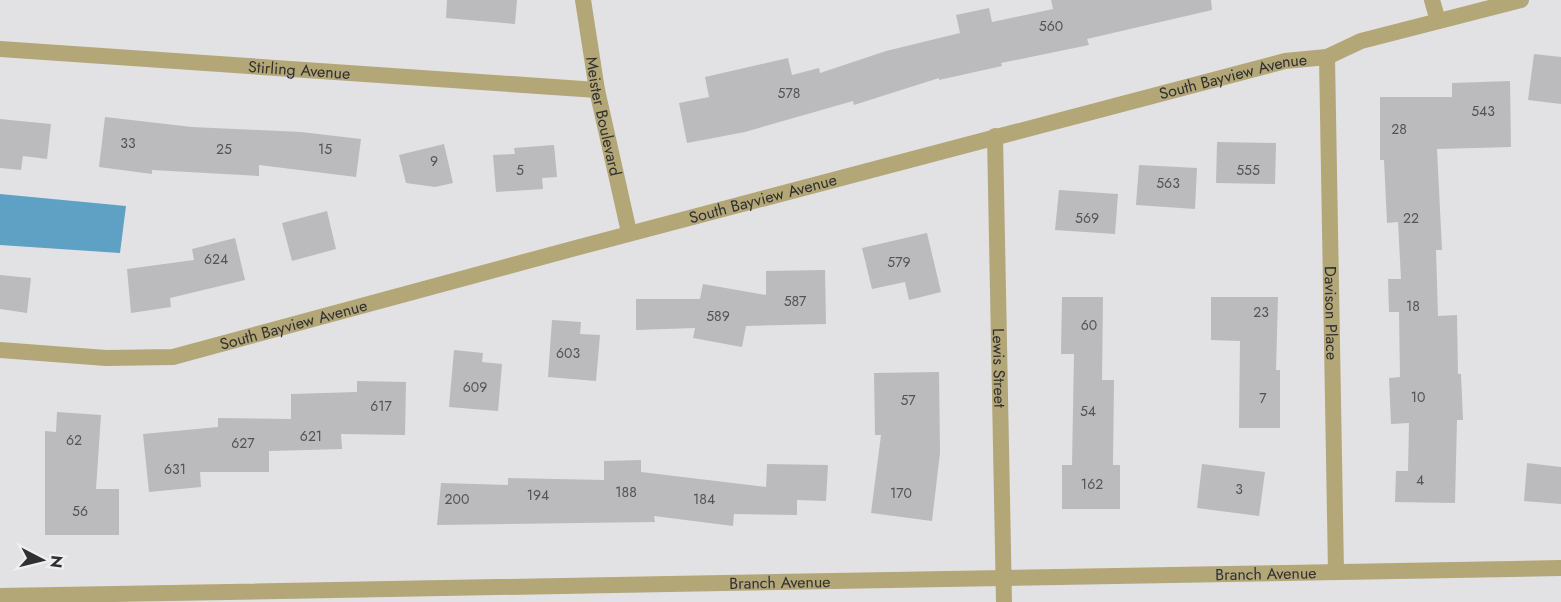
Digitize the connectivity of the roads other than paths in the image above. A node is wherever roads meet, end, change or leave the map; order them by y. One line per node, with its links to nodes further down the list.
1 (583, 0): 7 (street, Meister Boulevard)
2 (1432, 0): 4 (street)
3 (1521, 0): 4 (street, South Bayview Avenue)
4 (1438, 21): 6 (street, South Bayview Avenue)
5 (0, 49): 7 (street, Stirling Avenue)
6 (1327, 57): 8 (street, South Bayview Avenue); 12 (street, Davison Place)
7 (597, 90): 9 (street, Meister Boulevard)
8 (995, 136): 9 (street, South Bayview Avenue); 13 (street, Lewis Street)
9 (629, 232): 10 (street, South Bayview Avenue)
10 (0, 350)
11 (1561, 568): 12 (street, Branch Avenue)
12 (1336, 572): 13 (street, Branch Avenue)
13 (1003, 578): 14 (street, Branch Avenue); 15 (street, Lewis Street)
14 (0, 596)
15 (1004, 602)

